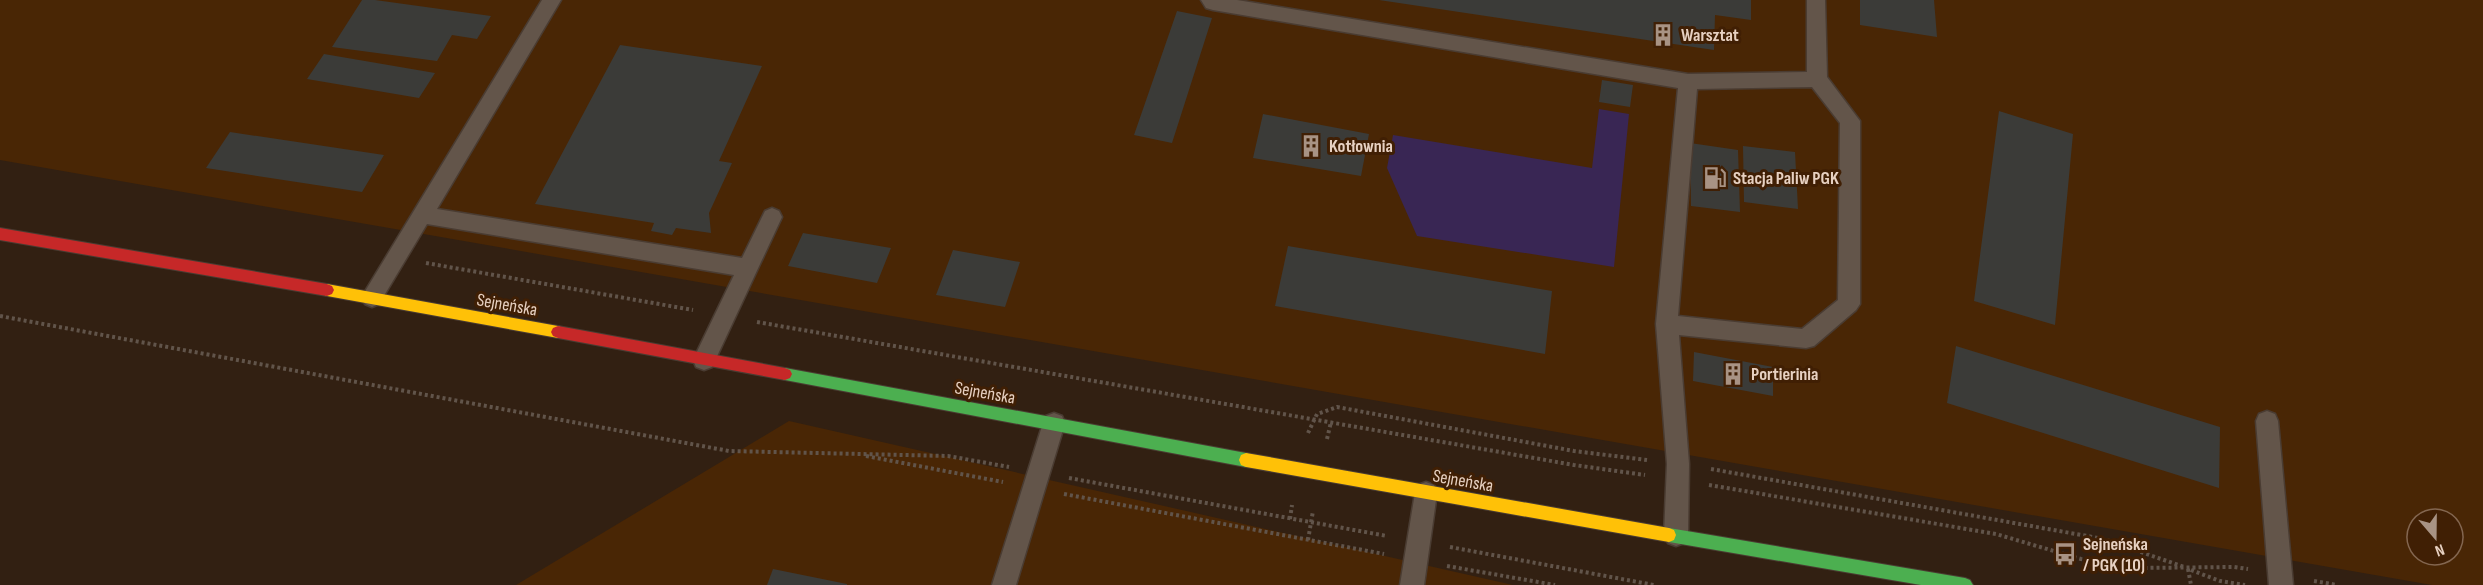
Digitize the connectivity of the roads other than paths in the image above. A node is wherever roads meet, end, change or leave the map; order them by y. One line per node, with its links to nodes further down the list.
1 (552, 0): 6 (lane)
2 (1210, 0): 5 (lane)
3 (1816, 0): 4 (lane)
4 (1817, 79): 5 (lane); 11 (lane)
5 (1688, 82): 11 (lane)
6 (422, 215): 9 (lane); 10 (lane)
7 (772, 217): 9 (lane)
8 (0, 234): 10 (main road, Sejneńska)
9 (748, 268): 12 (lane)
10 (372, 298): 12 (main road, Sejneńska)
11 (1667, 324): 16 (lane)
12 (704, 360): 14 (main road, Sejneńska)
13 (2267, 422): 17 (lane)
14 (1054, 423): 15 (main road, Sejneńska); 18 (lane)
15 (1426, 493): 16 (main road, Sejneńska); 19 (lane)
16 (1676, 535): 20 (main road, Sejneńska)
17 (2280, 580)
18 (1004, 585)
19 (1412, 585)
20 (1965, 585)

